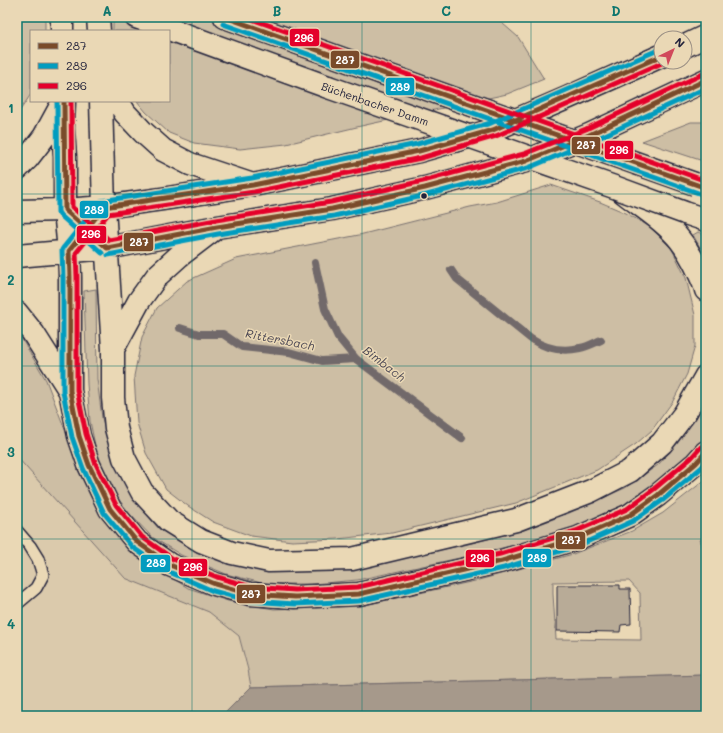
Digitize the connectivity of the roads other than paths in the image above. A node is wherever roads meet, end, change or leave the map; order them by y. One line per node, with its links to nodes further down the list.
1 (62, 17): 5 (main road)
2 (98, 17): 6 (main road)
3 (136, 17): 18 (main road, Büchenbacher Damm, bridge)
4 (225, 17): 17 (main road, bridge)
5 (62, 30)
6 (99, 30)
7 (706, 36): 8 (main road)
8 (693, 42)
9 (653, 60): 16 (main road)
10 (706, 80): 23 (main road)
11 (63, 102): 15 (main road)
12 (64, 102): 20 (main road)
13 (101, 102): 19 (main road)
14 (119, 102): 16 (main road)
15 (17, 170)
16 (253, 185): 19 (main road)
17 (701, 186)
18 (617, 188): 22 (main road, Büchenbacher Damm, bridge); 28 (main road, bridge)
19 (104, 207): 20 (main road); 24 (main road); 25 (main road)
20 (65, 210): 21 (main road); 24 (main road); 26 (main road)
21 (17, 212)
22 (706, 220)
23 (217, 227): 25 (main road); 30 (main road)
24 (86, 229): 25 (main road); 26 (main road)
25 (107, 248): 26 (main road); 30 (main road)
26 (69, 250): 27 (main road); 32 (main road)
27 (17, 256)
28 (706, 290)
29 (17, 313): 32 (main road)
30 (113, 348): 31 (main road)
31 (706, 376)
32 (70, 390): 33 (main road)
33 (706, 452)
34 (17, 530): 35 (lane)
35 (17, 604)

